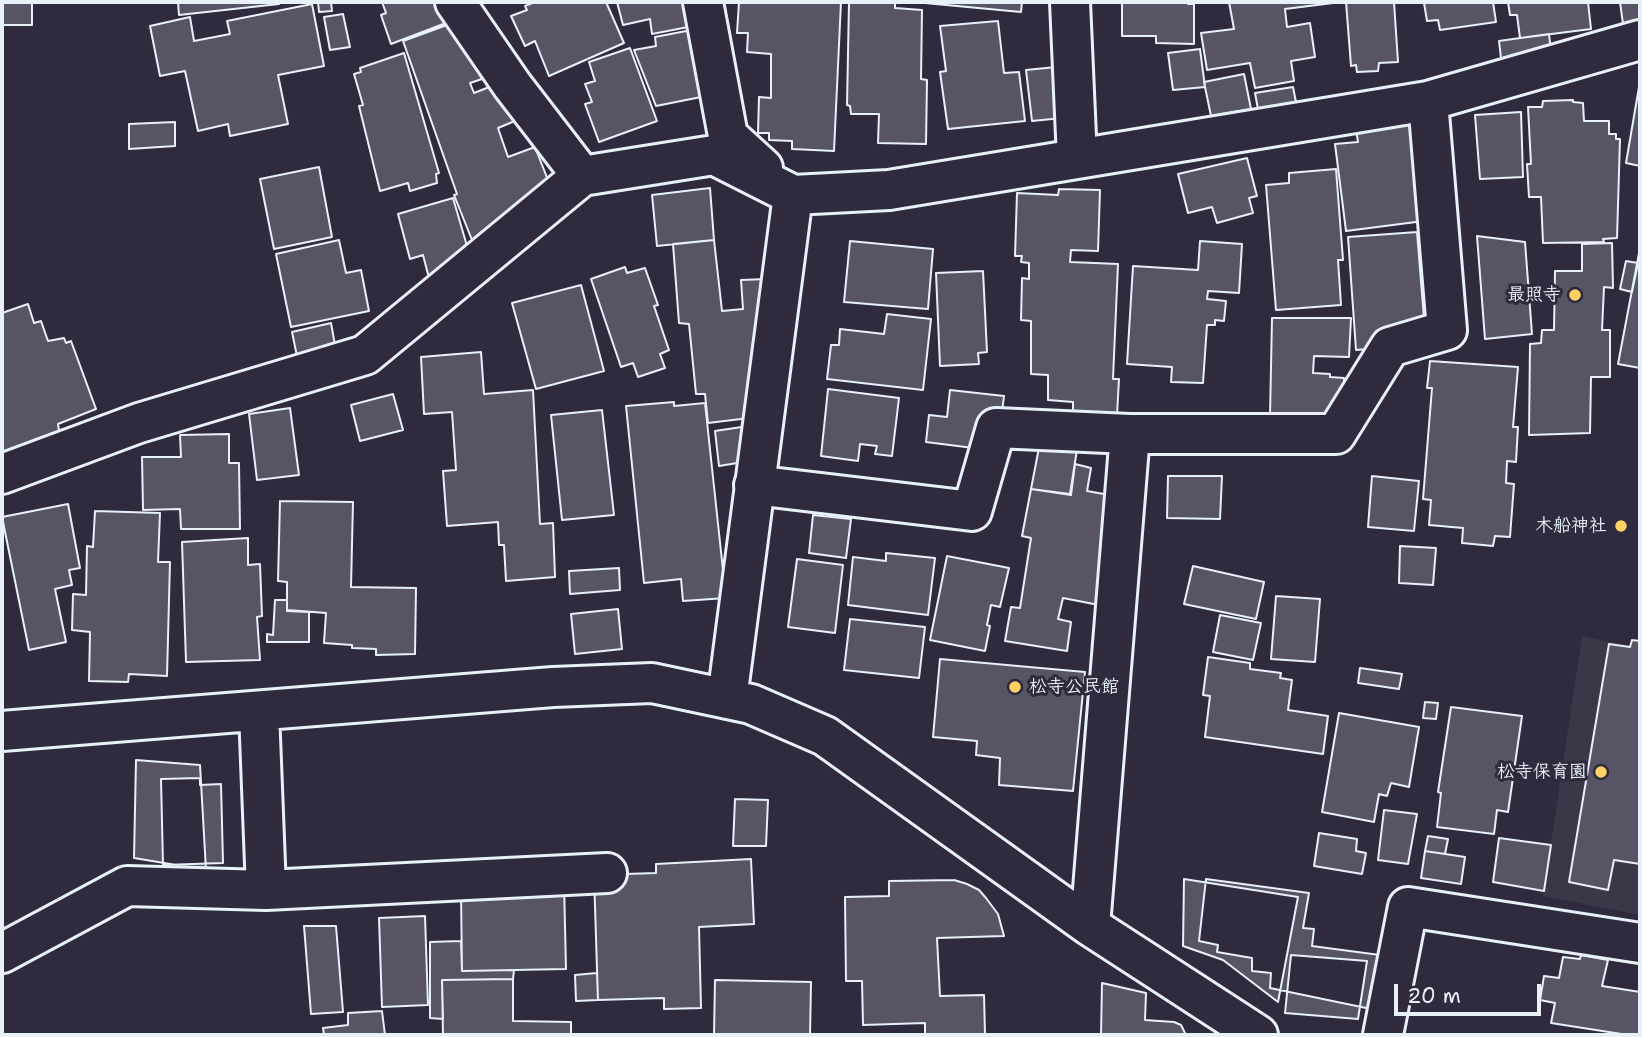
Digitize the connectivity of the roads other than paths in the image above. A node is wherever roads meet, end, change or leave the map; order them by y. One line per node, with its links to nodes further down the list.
1 (455, 2): 7 (street)
2 (703, 2): 8 (street)
3 (1070, 2): 6 (street)
4 (1640, 40): 5 (street)
5 (1428, 101): 6 (street); 9 (street)
6 (1077, 159): 8 (street)
7 (582, 176): 8 (street); 10 (street)
8 (793, 195): 11 (street)
9 (1130, 434): 11 (street); 17 (street)
10 (2, 474)
11 (754, 485): 12 (street)
12 (727, 699): 13 (street); 17 (street)
13 (259, 711): 14 (street); 16 (street)
14 (2, 732)
15 (607, 873): 16 (street)
16 (266, 890): 19 (street)
17 (1090, 926): 20 (street)
18 (1640, 943): 21 (street)
19 (2, 953)
20 (1258, 1035)
21 (1383, 1035)

